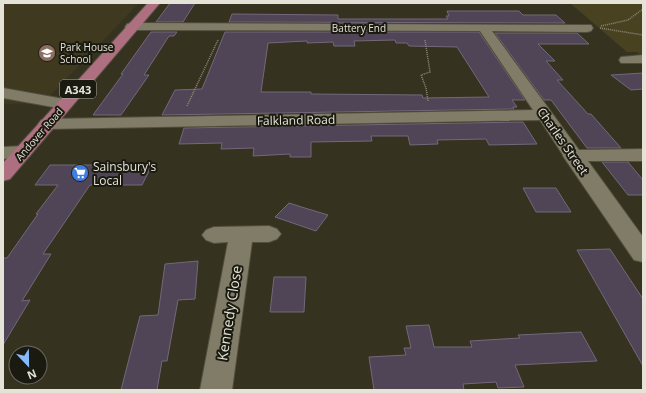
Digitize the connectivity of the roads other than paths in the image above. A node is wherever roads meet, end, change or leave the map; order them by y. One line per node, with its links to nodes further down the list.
1 (154, 3): 2 (main road, Andover Road / A343)
2 (131, 27): 4 (street, Battery End); 6 (main road, Andover Road / A343)
3 (587, 28): 4 (street, Battery End)
4 (484, 29): 7 (street, Charles Street)
5 (3, 93): 6 (street)
6 (64, 104): 8 (main road, Andover Road / A343)
7 (544, 115): 8 (street, Falkland Road); 12 (street, Charles Street)
8 (47, 124): 9 (main road, Andover Road / A343)
9 (23, 152): 10 (street); 13 (main road, Andover Road / A343)
10 (3, 153)
11 (643, 155): 12 (street)
12 (572, 156): 17 (street, Charles Street)
13 (3, 175)
14 (214, 234): 16 (street)
15 (269, 234): 16 (street)
16 (241, 235): 18 (street, Kennedy Close)
17 (643, 254)
18 (216, 390)

